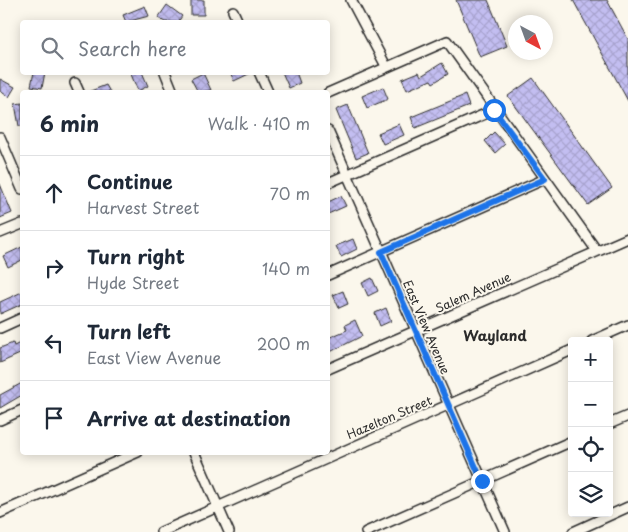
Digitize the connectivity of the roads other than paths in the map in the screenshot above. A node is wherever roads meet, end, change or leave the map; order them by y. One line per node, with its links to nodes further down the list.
1 (351, 0): 4 (street)
2 (232, 10): 3 (street)
3 (237, 20)
4 (386, 66): 11 (street); 12 (street)
5 (166, 75): 9 (street)
6 (260, 75): 10 (street)
7 (75, 83): 8 (street)
8 (78, 90)
9 (172, 90)
10 (267, 90)
11 (330, 92)
12 (494, 110): 15 (street); 16 (street)
13 (330, 136): 15 (street, East View Avenue)
14 (0, 137): 18 (street)
15 (347, 175): 17 (street); 23 (street, East View Avenue)
16 (545, 179): 22 (street); 23 (street)
17 (330, 182)
18 (20, 184)
19 (20, 225): 20 (street)
20 (0, 233)
21 (628, 238): 22 (street, Salem Avenue)
22 (597, 251): 28 (street, Salem Avenue)
23 (381, 252): 24 (street); 28 (street, East View Avenue)
24 (330, 274)
25 (20, 319): 27 (street)
26 (628, 325): 29 (street)
27 (0, 328)
28 (415, 331): 31 (street, Salem Avenue); 32 (street, East View Avenue)
29 (601, 337)
30 (568, 352): 32 (street, Hazelton Street)
31 (330, 368)
32 (448, 406): 40 (street, East View Avenue); 41 (street, Hazelton Street)
33 (20, 411): 35 (street)
34 (628, 416): 36 (street)
35 (0, 420)
36 (613, 422)
37 (568, 443): 40 (street)
38 (131, 455): 43 (street)
39 (195, 455): 41 (street)
40 (482, 481): 46 (street); 47 (street, East View Avenue)
41 (217, 507): 44 (street, Hazelton Street); 45 (street)
42 (628, 507): 48 (street)
43 (0, 513)
44 (160, 532)
45 (229, 532)
46 (366, 532)
47 (505, 532)
48 (573, 532)

